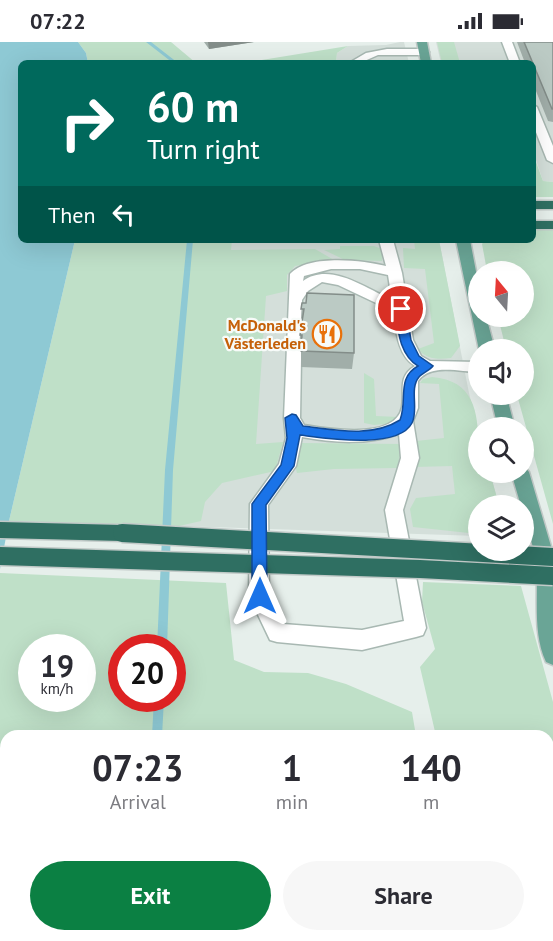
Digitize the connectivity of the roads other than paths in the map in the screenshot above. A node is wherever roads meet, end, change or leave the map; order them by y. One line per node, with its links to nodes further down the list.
1 (507, 42): 4 (lane)
2 (423, 47): 3 (lane)
3 (358, 60)
4 (514, 60)
5 (536, 117): 6 (lane)
6 (553, 160)
7 (536, 205): 8 (highway)
8 (553, 205)
9 (536, 225): 10 (highway)
10 (553, 225)
11 (388, 243): 14 (lane)
12 (464, 243): 13 (main road)
13 (468, 263)
14 (395, 273): 15 (lane); 16 (lane)
15 (295, 300): 16 (lane); 19 (lane)
16 (401, 309): 17 (lane)
17 (427, 366): 18 (lane); 20 (lane)
18 (468, 368)
19 (292, 418): 20 (lane); 20 (lane)
20 (406, 423)
21 (523, 483): 24 (main road)
22 (0, 530): 24 (highway, bridge)
23 (0, 556): 24 (highway, bridge)
24 (551, 570): 25 (main road)
25 (553, 655)

